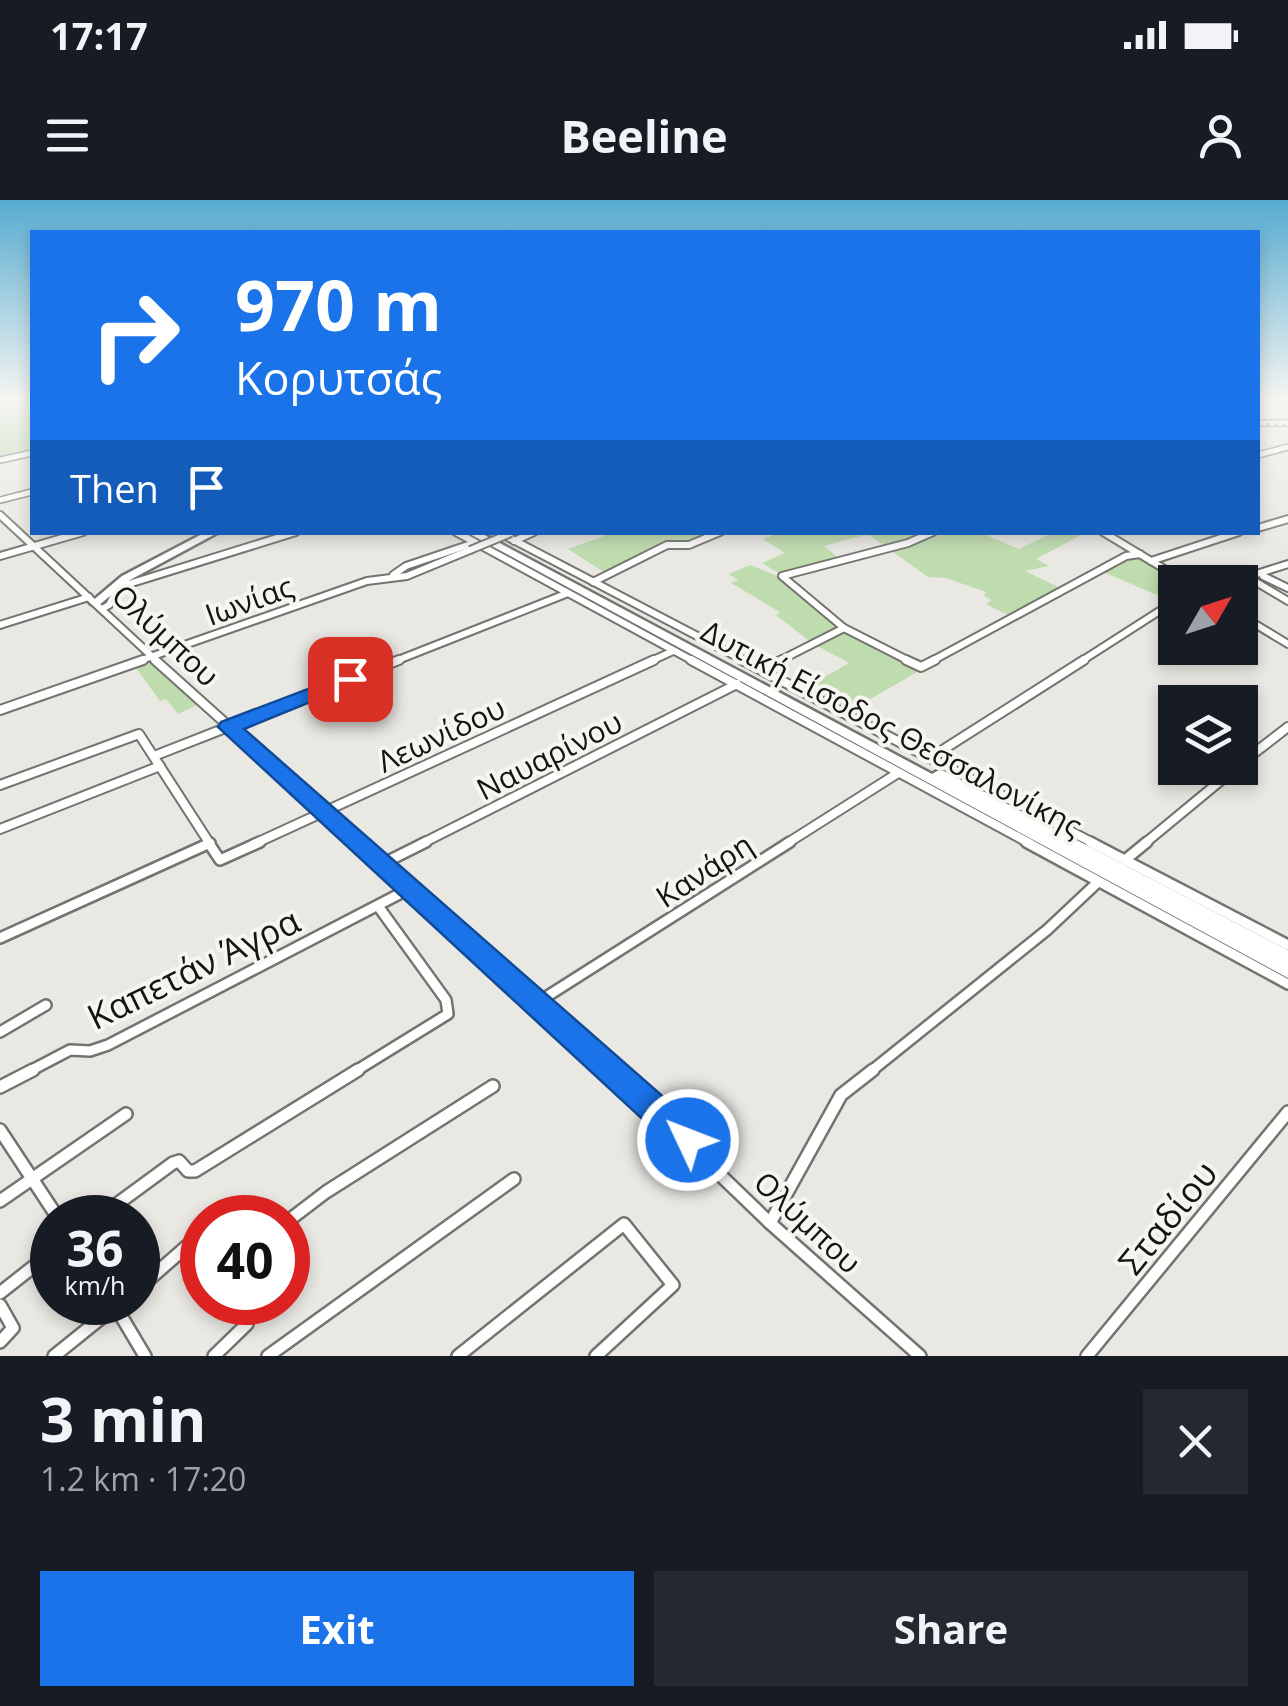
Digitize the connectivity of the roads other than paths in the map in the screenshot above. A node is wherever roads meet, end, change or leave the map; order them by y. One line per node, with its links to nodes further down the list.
1 (28, 453): 2 (street)
2 (0, 460)
3 (30, 492): 4 (street)
4 (0, 500)
5 (0, 515): 18 (street, Ολύμπου)
6 (1288, 519): 7 (street)
7 (1260, 527)
8 (73, 535): 18 (street)
9 (206, 535): 30 (highway)
10 (206, 535): 30 (highway)
11 (286, 535): 30 (street)
12 (512, 535): 17 (street, Ιωνίας, bridge); 26 (street)
13 (712, 535): 26 (street)
14 (926, 535): 34 (street)
15 (1108, 535): 19 (street)
16 (1231, 535): 21 (street)
17 (475, 539): 28 (street); 37 (street, Ιωνίας); 60 (highway, Δυτική Είσοδος Θεσσαλονίκης); 61 (highway, Δυτική Είσοδος Θεσσαλονίκης)
18 (31, 548): 20 (street); 30 (street, Ολύμπου)
19 (1140, 554): 21 (street); 34 (street)
20 (0, 556)
21 (1150, 561): 22 (street)
22 (1158, 566)
23 (1288, 566): 24 (street); 25 (street)
24 (1258, 574)
25 (1263, 576): 27 (street); 29 (street)
26 (593, 582): 38 (street)
27 (1288, 588)
28 (568, 593): 36 (street); 41 (street)
29 (1288, 601)
30 (102, 604): 32 (street); 37 (street, Ολύμπου)
31 (1158, 612): 45 (street)
32 (0, 624)
33 (1258, 626): 35 (street)
34 (844, 628): 38 (street)
35 (1288, 644)
36 (673, 651): 39 (street); 50 (street, Λεωνίδου)
37 (152, 657): 40 (street, Ιωνίας); 41 (street, Ολύμπου)
38 (762, 670): 45 (street)
39 (737, 684): 47 (street); 54 (street, Ναυαρίνου)
40 (0, 710)
41 (229, 727): 44 (street); 50 (street, Ολύμπου)
42 (1288, 727): 43 (street)
43 (1258, 750)
44 (154, 756): 46 (street); 48 (street)
45 (930, 758): 53 (street)
46 (160, 766): 51 (street); 52 (street)
47 (898, 773): 55 (street); 63 (street, Κανάρη)
48 (0, 785)
49 (1215, 785): 53 (street)
50 (324, 813): 52 (street, Λεωνίδου); 54 (street, Ολύμπου)
51 (0, 829)
52 (210, 843): 58 (street)
53 (1125, 860): 59 (street)
54 (380, 865): 56 (street, Ολύμπου)
55 (1098, 882): 62 (street); 77 (street)
56 (410, 890): 57 (street, Καπετάν Άγρα); 63 (street, Ολύμπου)
57 (378, 906): 67 (street, Καπετάν Άγρα); 74 (street)
58 (1, 938)
59 (1288, 945)
60 (1288, 958)
61 (1288, 972)
62 (1288, 984)
63 (535, 1004): 77 (street, Ολύμπου)
64 (46, 1005): 65 (street)
65 (0, 1032)
66 (492, 1086): 76 (street)
67 (0, 1088)
68 (1288, 1112): 94 (street, Σταδίου)
69 (126, 1114): 71 (street)
70 (0, 1130): 71 (street)
71 (33, 1178): 73 (street); 75 (street)
72 (514, 1179): 90 (street)
73 (44, 1195)
74 (129, 1195)
75 (0, 1201)
76 (310, 1204)
77 (770, 1223): 93 (street, Ολύμπου)
78 (180, 1252): 80 (street)
79 (30, 1269): 81 (street)
80 (160, 1269)
81 (0, 1293)
82 (0, 1305): 86 (street)
83 (92, 1325): 87 (street)
84 (128, 1325): 88 (street)
85 (246, 1325): 89 (street)
86 (0, 1342)
87 (54, 1356)
88 (145, 1356)
89 (214, 1356)
90 (268, 1356)
91 (458, 1356): 92 (street)
92 (596, 1356)
93 (920, 1356)
94 (1087, 1356)

